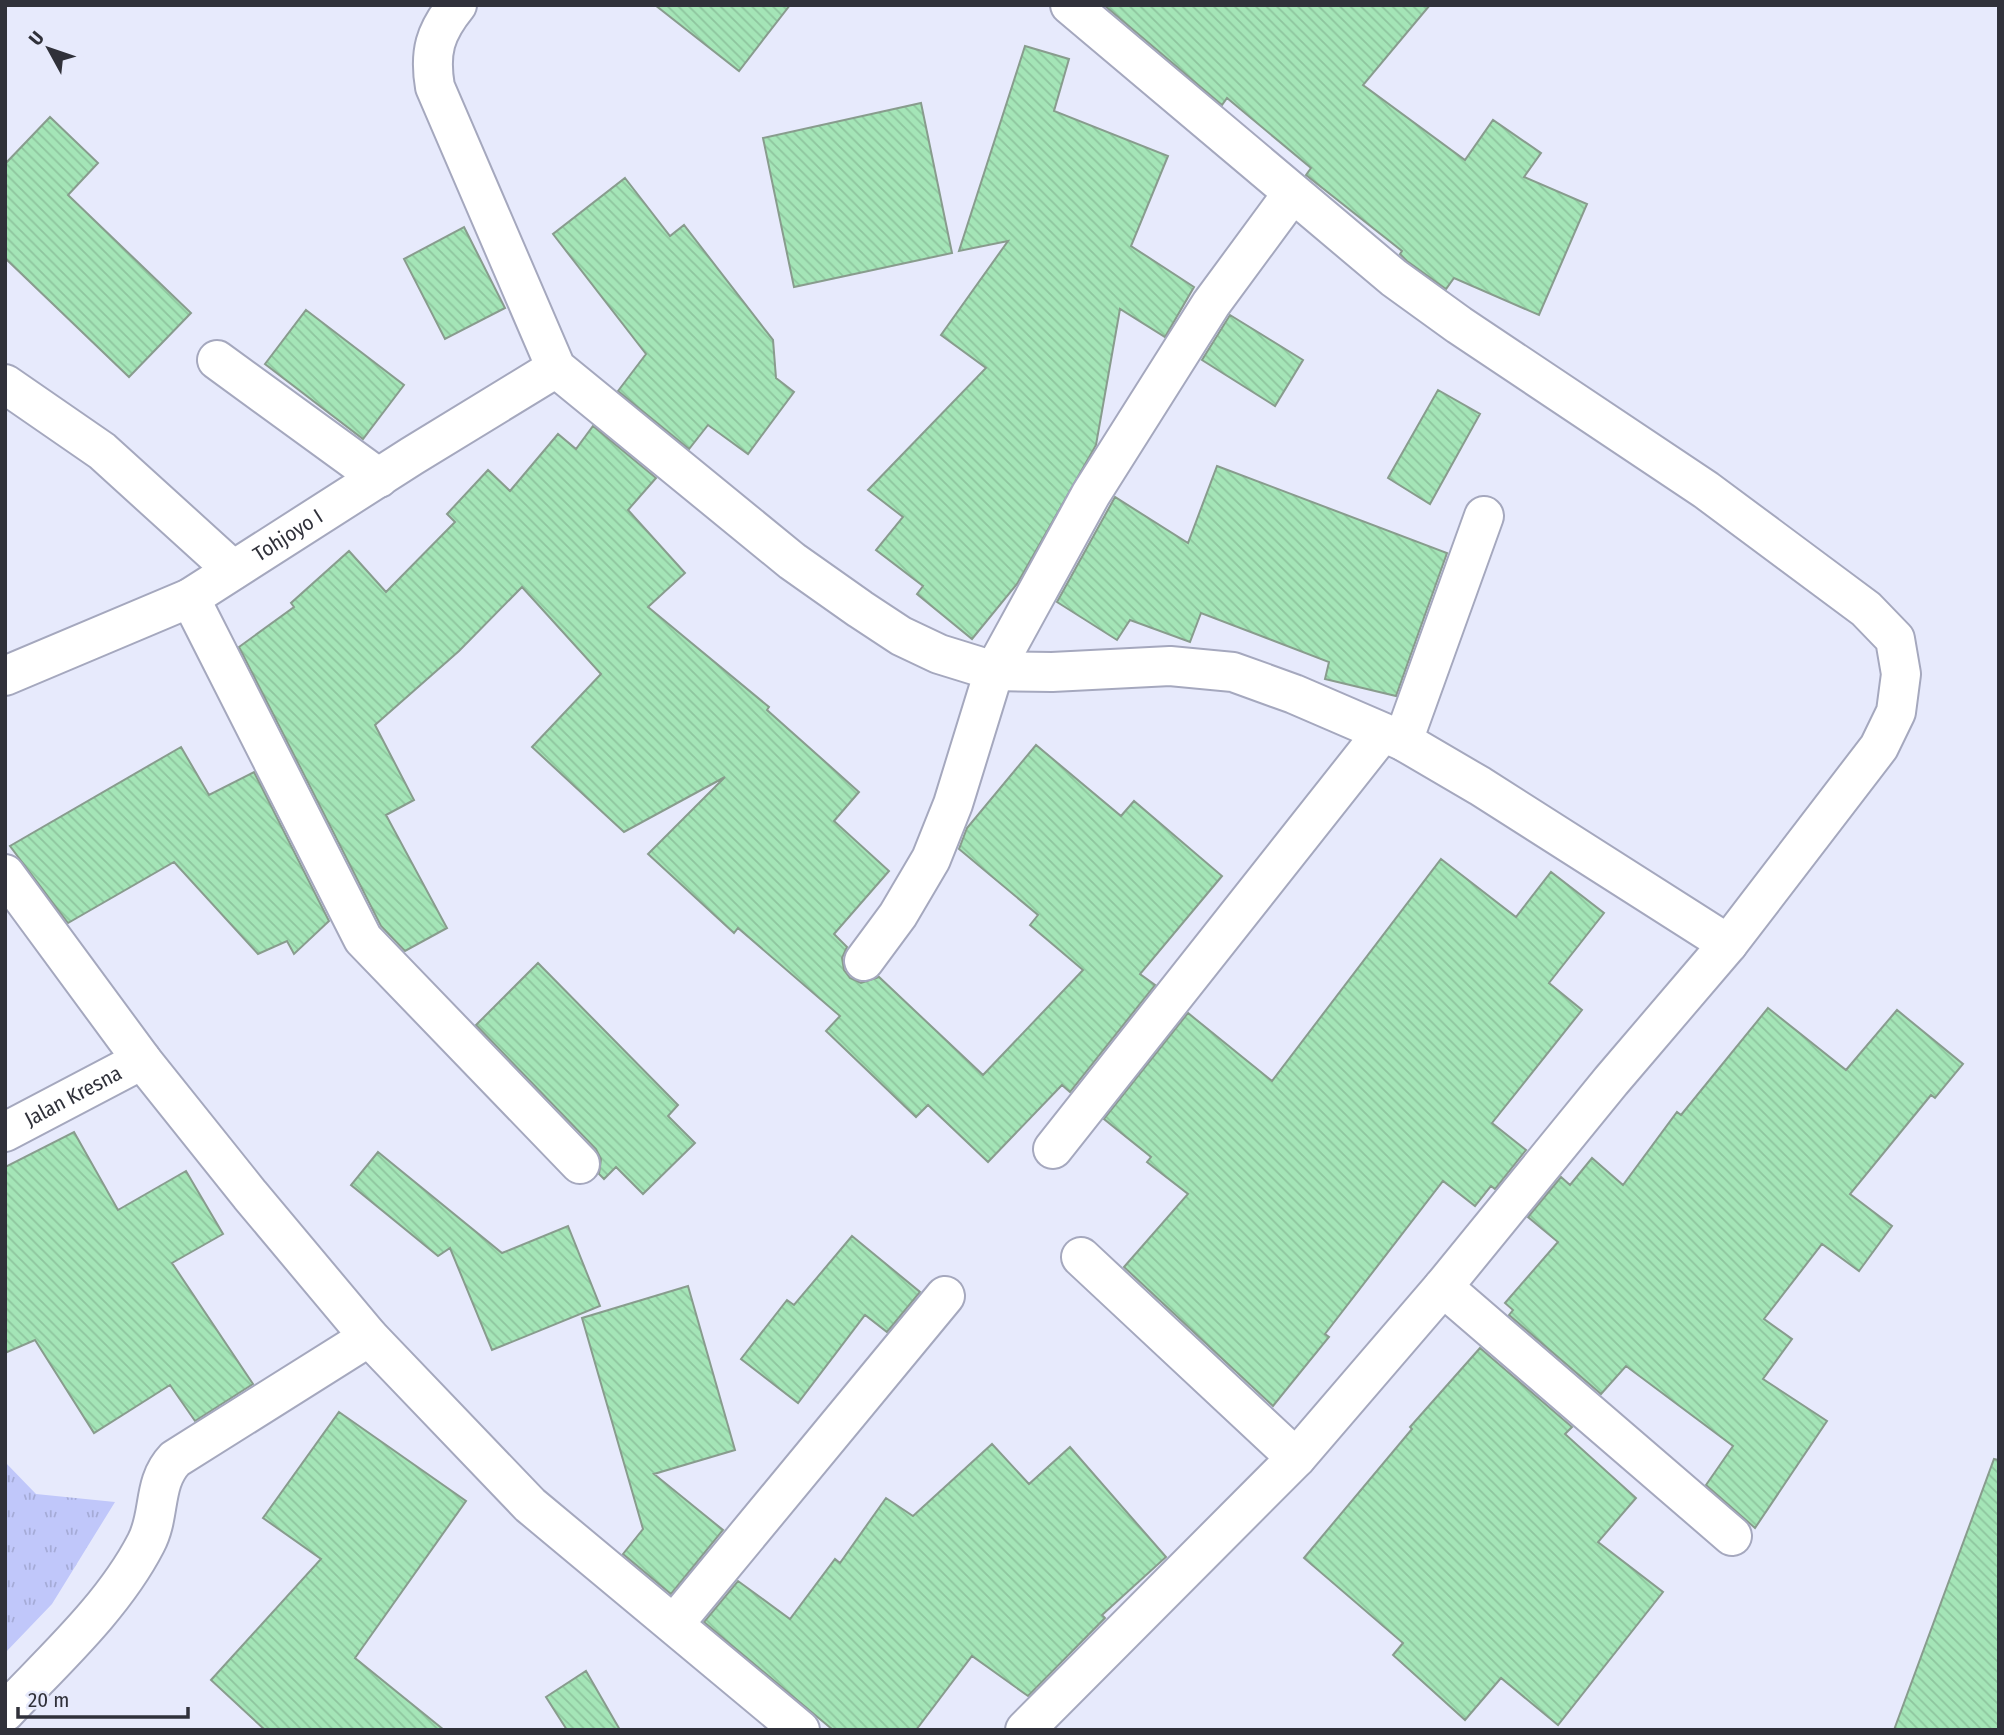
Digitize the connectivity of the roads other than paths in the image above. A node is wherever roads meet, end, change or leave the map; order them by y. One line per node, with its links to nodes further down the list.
1 (457, 5): 5 (street)
2 (1070, 5): 3 (street)
3 (1292, 194): 11 (street); 15 (street)
4 (217, 360): 7 (street)
5 (556, 368): 7 (street, Tohjoyo I); 11 (street)
6 (5, 384): 9 (street)
7 (379, 478): 9 (street, Tohjoyo I)
8 (1484, 516): 13 (street)
9 (233, 570): 10 (street, Tohjoyo I)
10 (190, 598): 12 (street, Tohjoyo I); 20 (street)
11 (994, 671): 13 (street); 16 (street)
12 (5, 676)
13 (1393, 737): 15 (street); 19 (street)
14 (5, 874): 17 (street)
15 (1728, 944): 22 (street)
16 (864, 961)
17 (142, 1060): 18 (street, Jalan Kresna); 24 (street)
18 (5, 1132)
19 (1053, 1149)
20 (580, 1164)
21 (1081, 1257): 25 (street)
22 (1443, 1287): 25 (street); 26 (street)
23 (946, 1296): 27 (street)
24 (369, 1337): 27 (street); 28 (street)
25 (1296, 1458): 30 (street)
26 (1732, 1536)
27 (674, 1624): 29 (street)
28 (5, 1712)
29 (800, 1730)
30 (1025, 1730)

